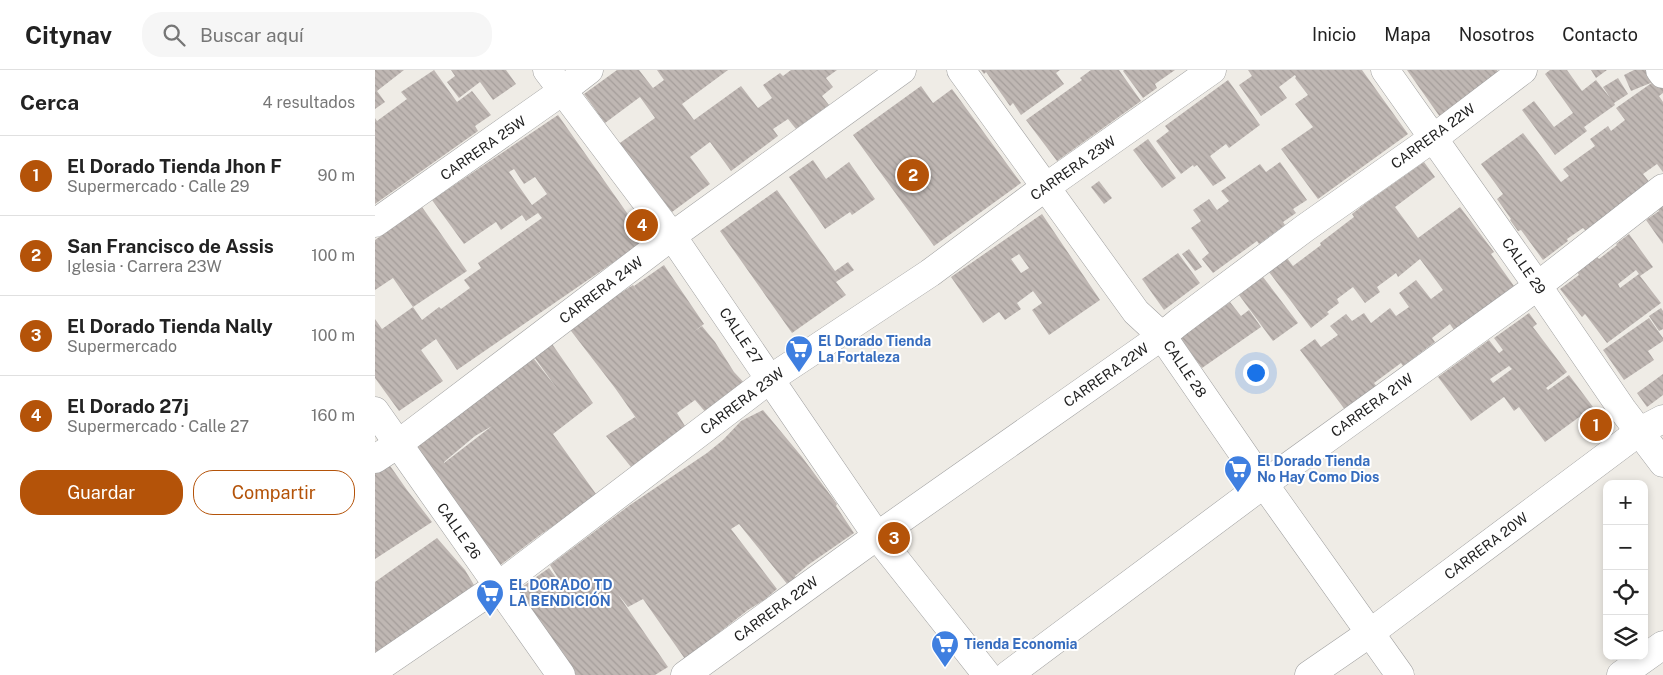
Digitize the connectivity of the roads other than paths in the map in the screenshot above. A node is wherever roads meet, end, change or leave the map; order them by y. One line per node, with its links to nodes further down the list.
1 (589, 70): 9 (street, CARRERA 25W)
2 (902, 70): 14 (street, CARRERA 24W)
3 (961, 70): 11 (street, CALLE 28)
4 (1212, 70): 11 (street, CARRERA 23W)
5 (1385, 70): 10 (street, CALLE 29)
6 (1523, 70): 10 (street, CARRERA 22W)
7 (1660, 70): 8 (street)
8 (1663, 74)
9 (555, 80): 13 (street, CARRERA 25W); 14 (street, CALLE 27)
10 (1433, 136): 15 (street, CALLE 29); 16 (street, CARRERA 22W)
11 (1047, 186): 16 (street, CALLE 28); 17 (street, CARRERA 23W)
12 (1663, 188): 15 (street, CARRERA 21W)
13 (375, 223)
14 (672, 236): 17 (street, CALLE 27); 20 (street, CARRERA 24W)
15 (1537, 284): 19 (street, CALLE 29); 23 (street, CARRERA 21W)
16 (1162, 336): 23 (street, CALLE 28); 24 (street, CARRERA 22W)
17 (770, 379): 24 (street, CALLE 27); 25 (street, CARRERA 23W)
18 (375, 411): 20 (street, CALLE 26)
19 (1651, 425): 22 (street, CALLE 29); 26 (street, CARRERA 20W)
20 (398, 444): 21 (street, CARRERA 24W); 25 (street, CALLE 26)
21 (375, 459)
22 (1663, 463)
23 (1264, 484): 26 (street, CALLE 28); 32 (street, CARRERA 21W)
24 (877, 536): 30 (street, CARRERA 22W); 31 (street, CALLE 27)
25 (499, 586): 28 (street, CARRERA 23W); 29 (street, CALLE 26)
26 (1370, 633): 33 (street, CARRERA 20W); 34 (street, CALLE 28)
27 (1663, 645): 35 (street)
28 (375, 670)
29 (561, 675)
30 (685, 675)
31 (987, 675)
32 (1008, 675)
33 (1309, 675)
34 (1400, 675)
35 (1621, 675)

